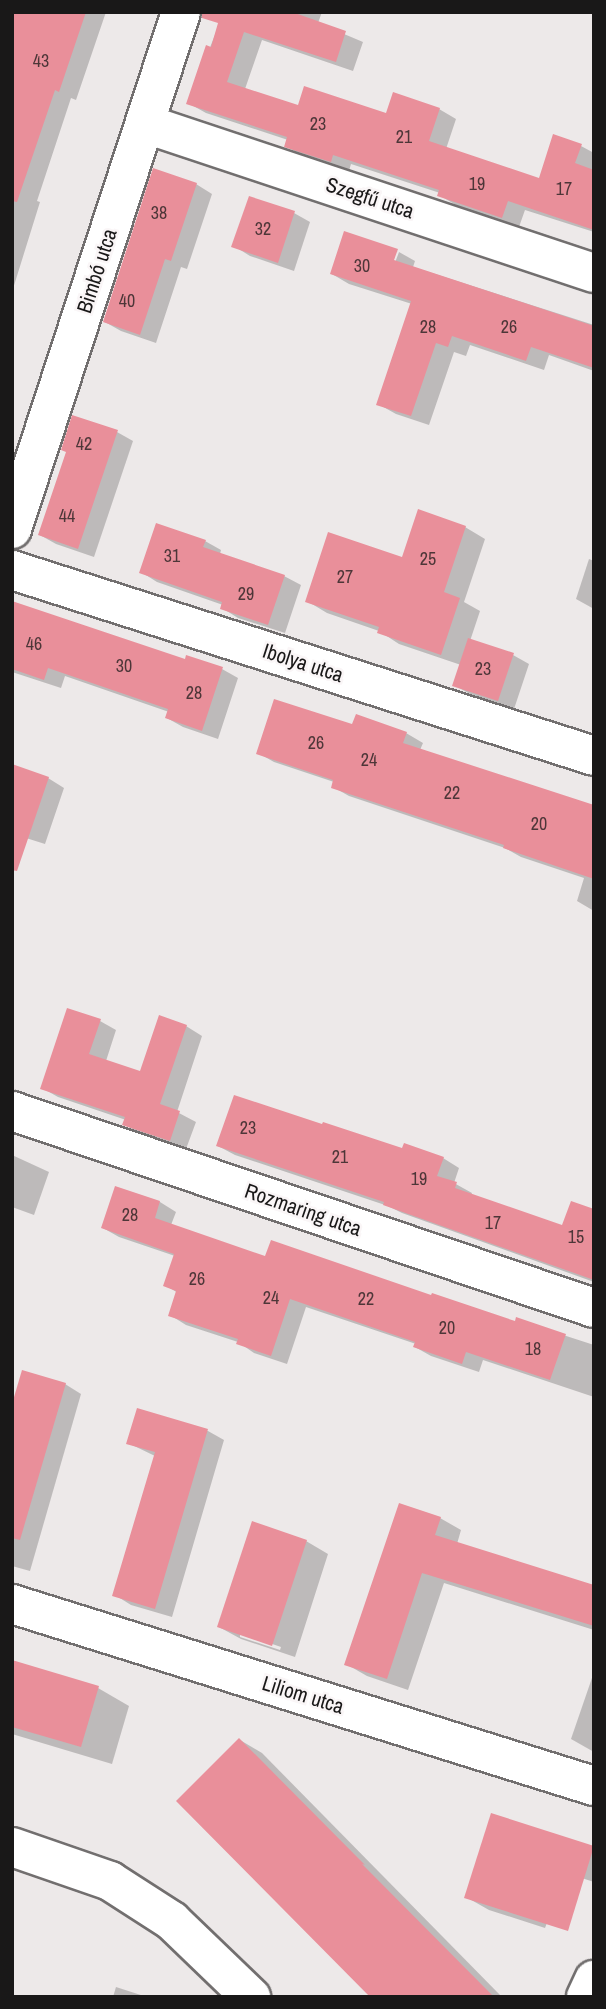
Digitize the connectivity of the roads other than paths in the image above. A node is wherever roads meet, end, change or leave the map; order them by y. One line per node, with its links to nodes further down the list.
1 (181, 12): 2 (street, Bimbó utca)
2 (146, 124): 3 (street, Szegfű utca); 4 (street, Bimbó utca)
3 (594, 273)
4 (12, 529)
5 (12, 570): 6 (street, Ibolya utca)
6 (594, 756)
7 (12, 1111): 8 (street, Rozmaring utca)
8 (594, 1308)
9 (12, 1604): 10 (street, Liliom utca)
10 (594, 1786)
11 (12, 1847): 13 (street)
12 (594, 1980): 14 (street)
13 (251, 1997)
14 (586, 1997)

